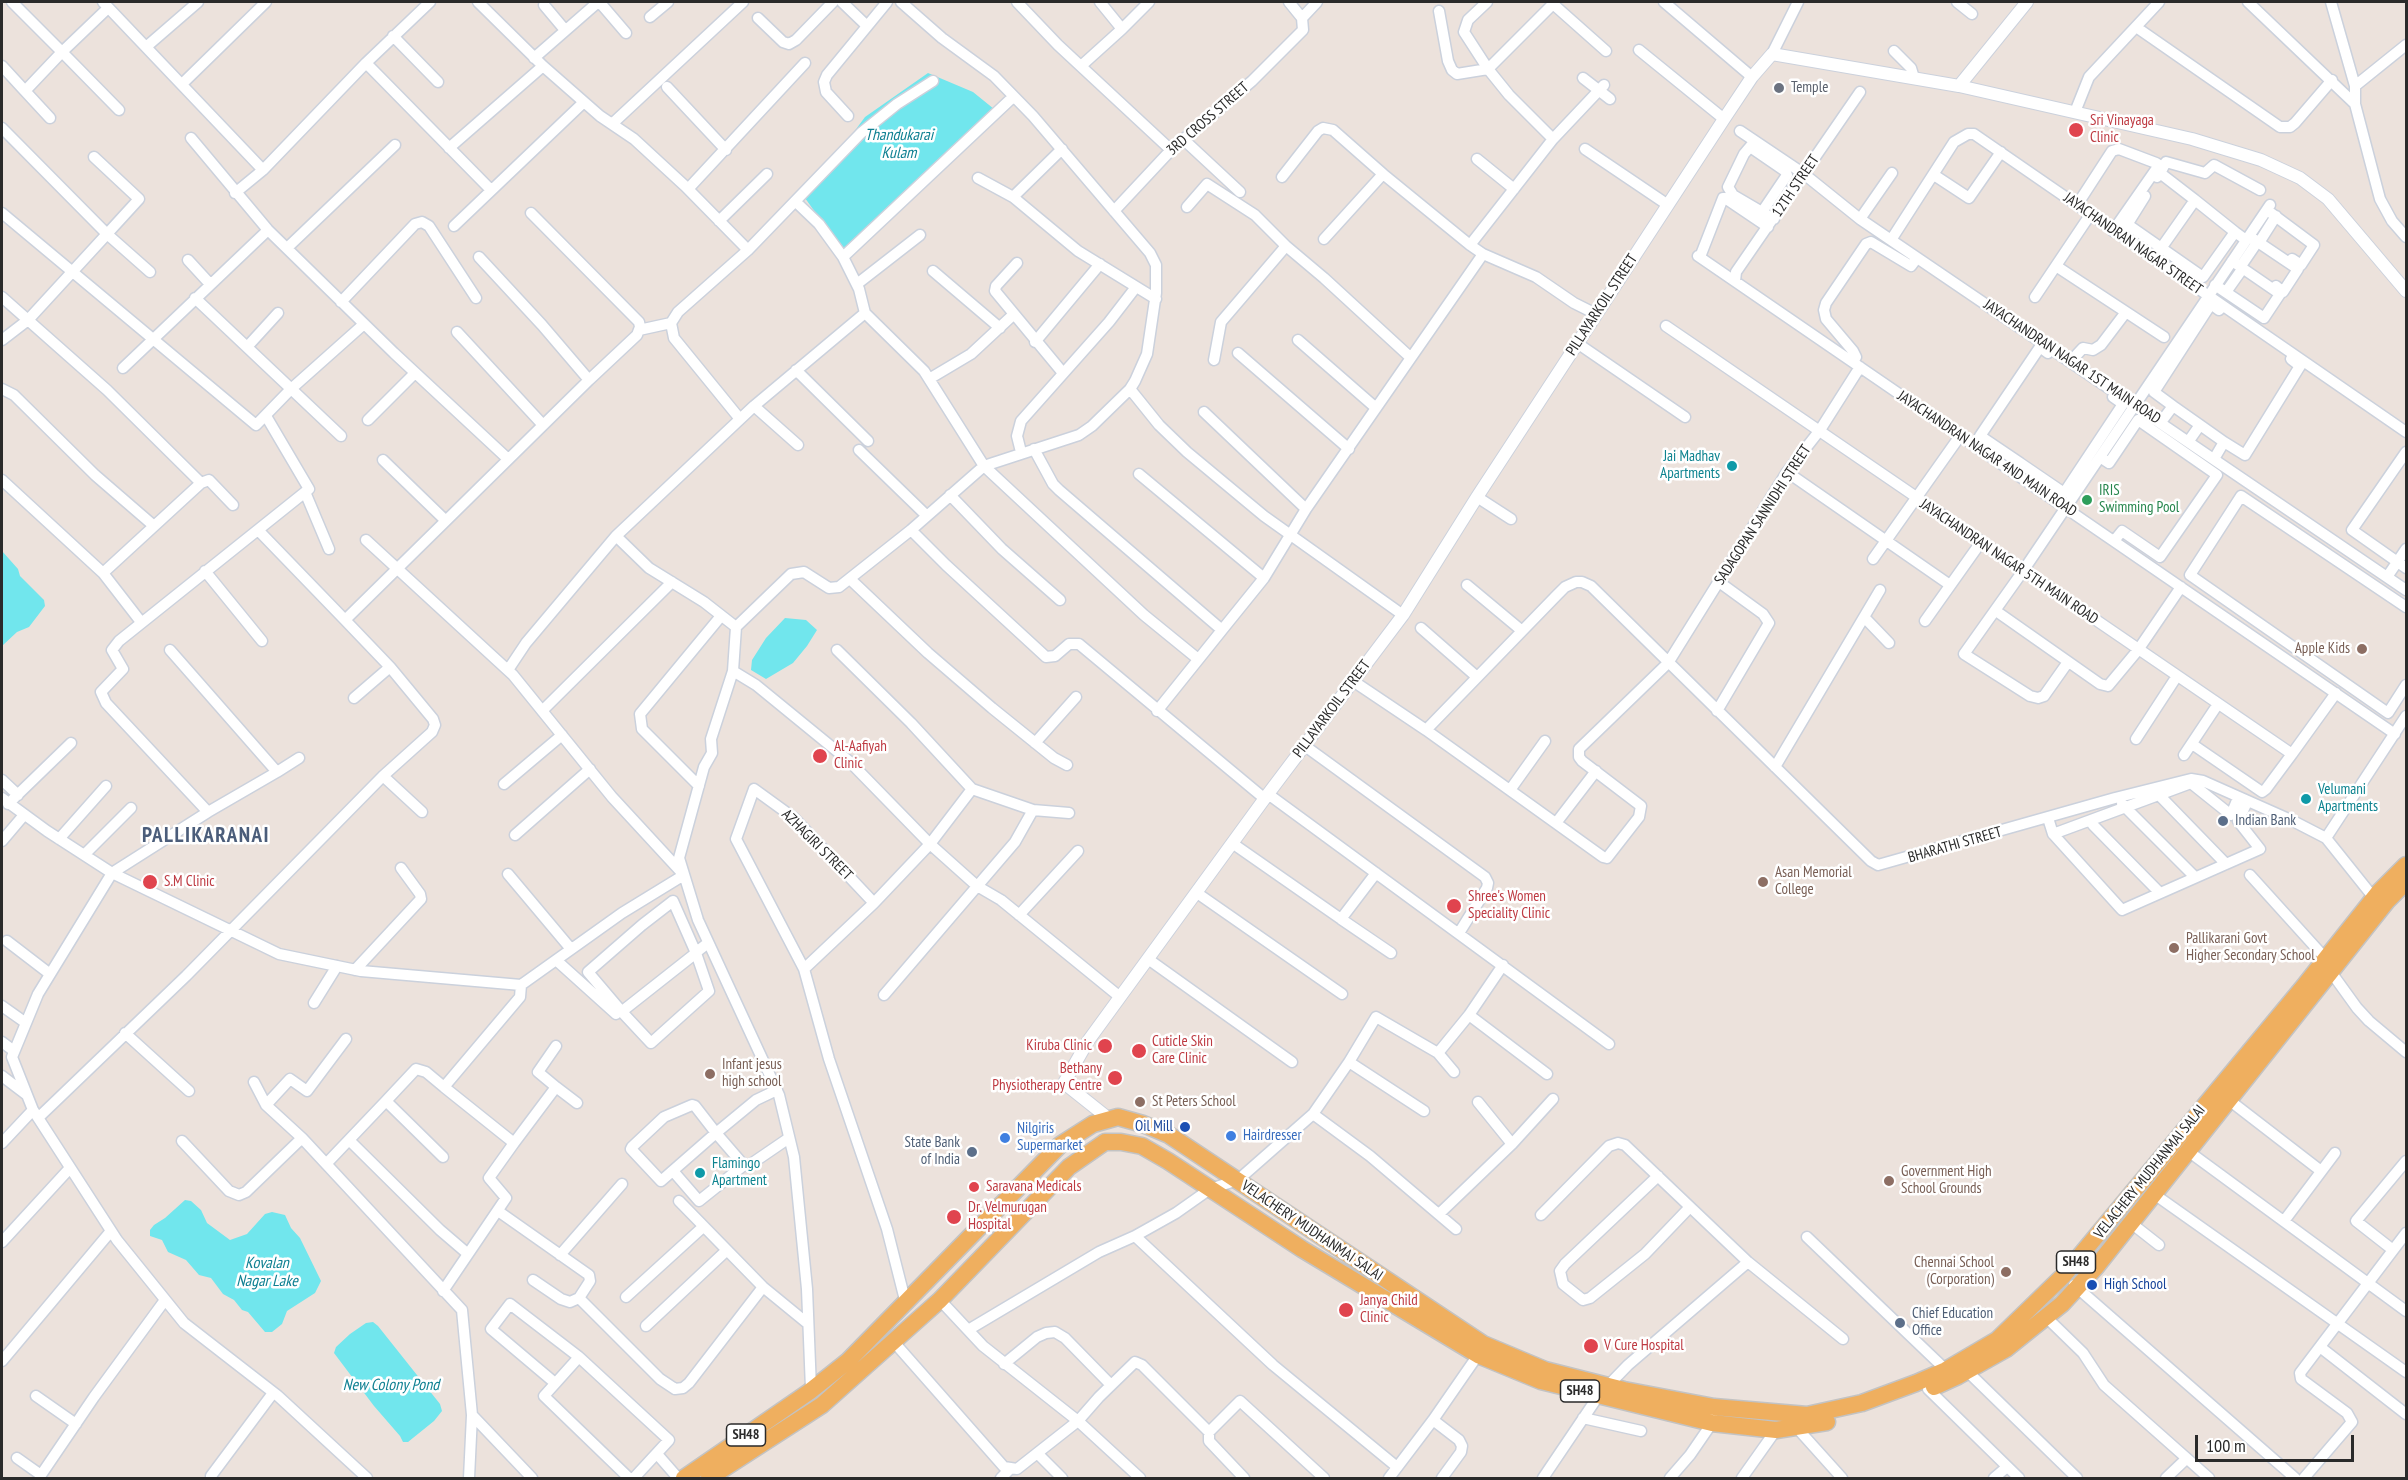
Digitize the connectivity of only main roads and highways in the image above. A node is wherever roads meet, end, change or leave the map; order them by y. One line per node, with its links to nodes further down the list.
1 (2406, 865): 3 (main road, VELACHERY MUDHANMAI SALAI / SH48)
2 (2406, 882): 3 (main road, VELACHERY MUDHANMAI SALAI / SH48)
3 (2378, 903): 4 (main road, VELACHERY MUDHANMAI SALAI / SH48)
4 (2328, 965): 6 (main road, VELACHERY MUDHANMAI SALAI / SH48); 6 (main road, VELACHERY MUDHANMAI SALAI / SH48)
5 (1604, 1391): 6 (main road, VELACHERY MUDHANMAI SALAI / SH48); 7 (main road, VELACHERY MUDHANMAI SALAI / SH48); 8 (main road, VELACHERY MUDHANMAI SALAI / SH48)
6 (1713, 1415)
7 (716, 1476)
8 (684, 1479)

